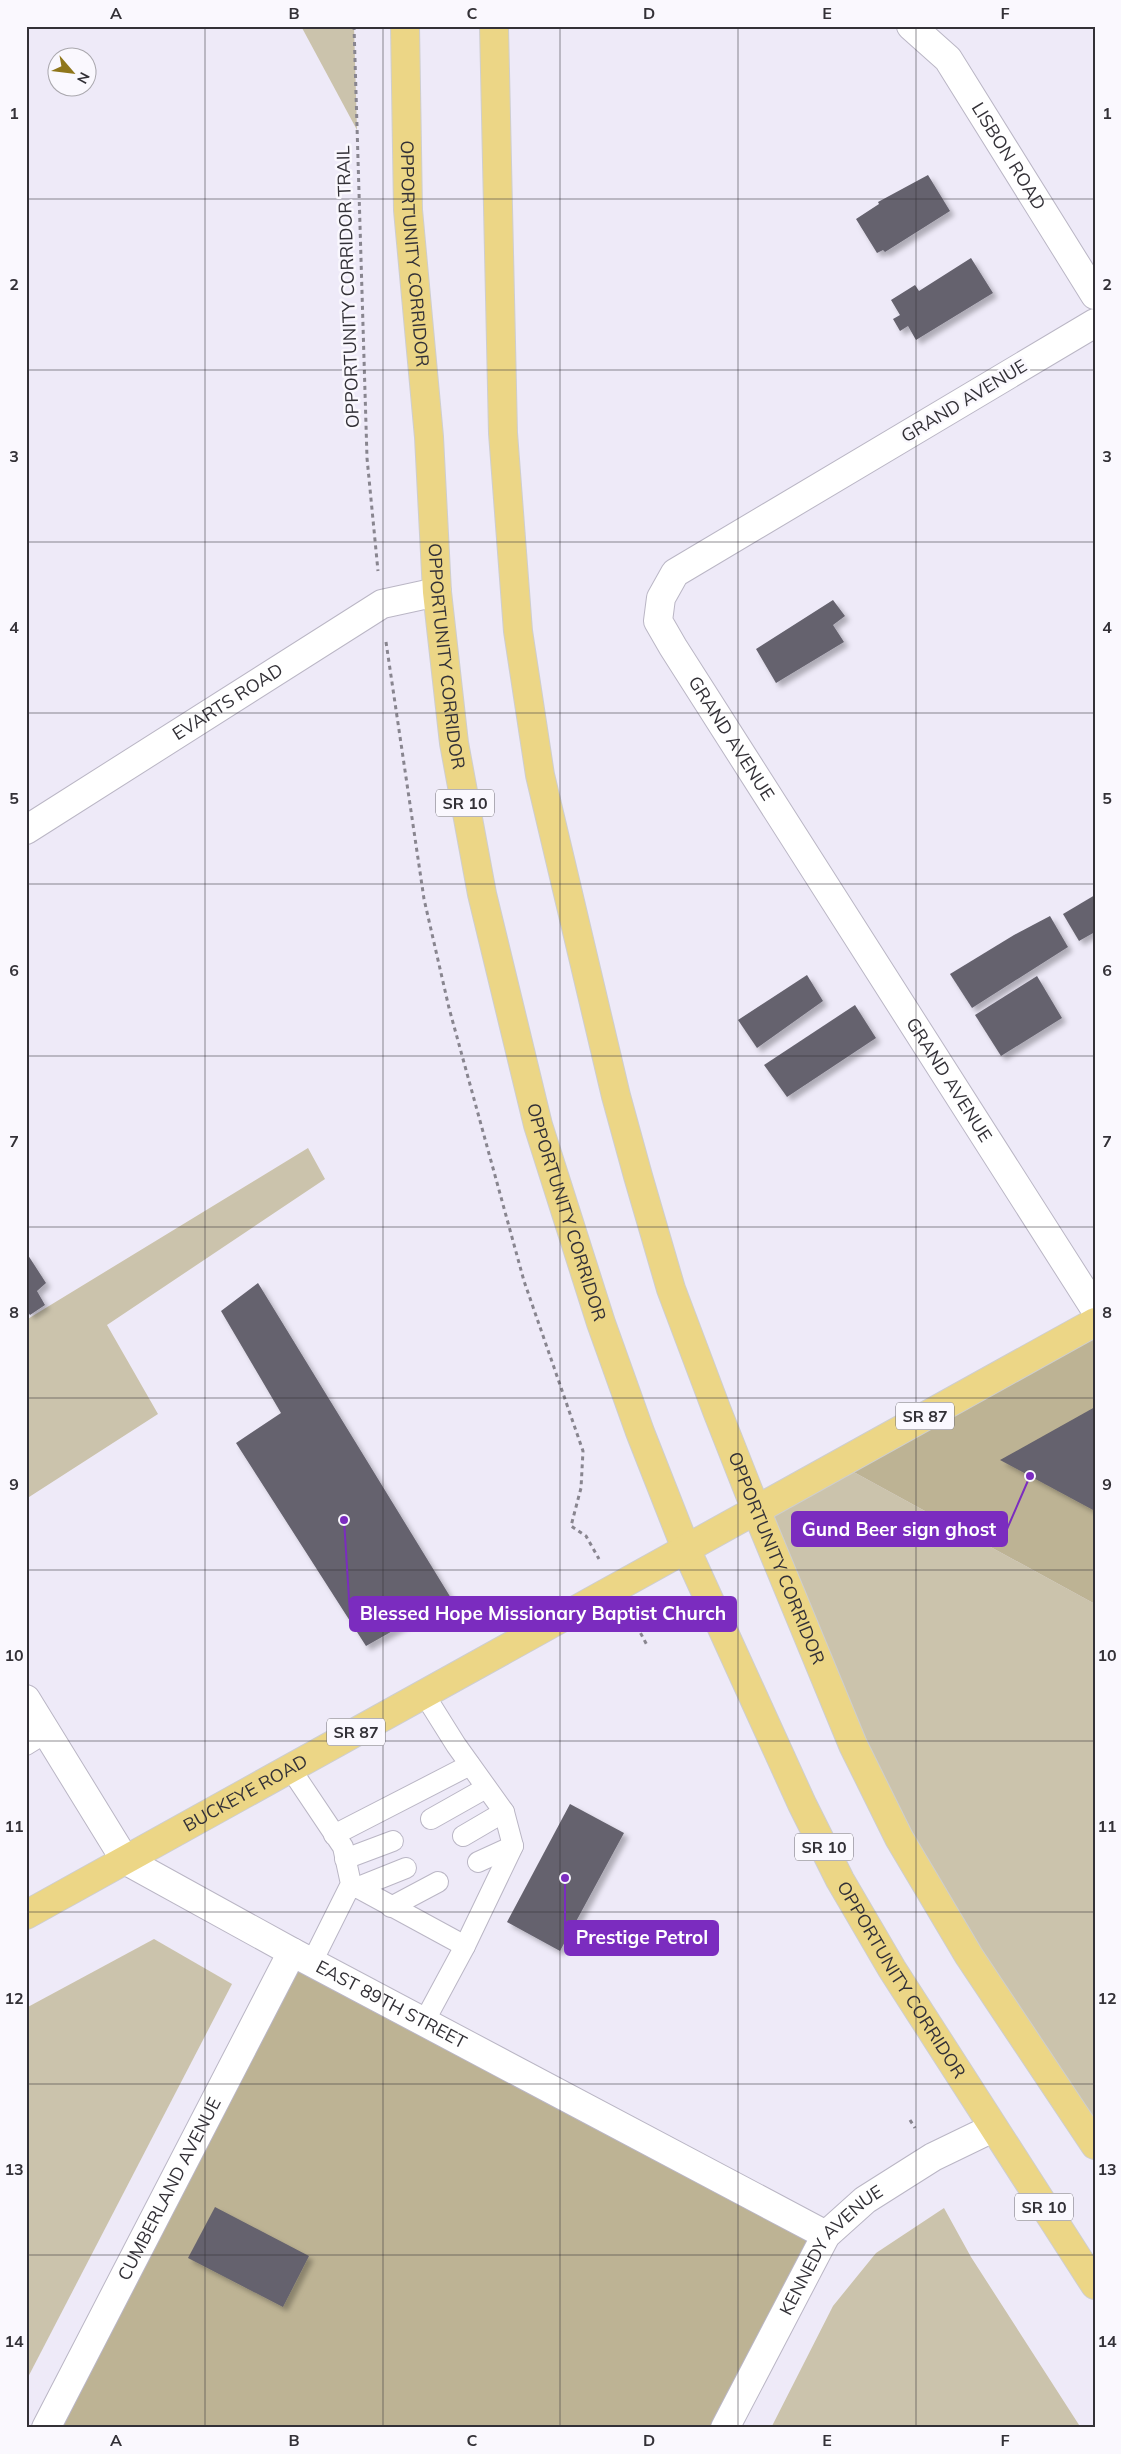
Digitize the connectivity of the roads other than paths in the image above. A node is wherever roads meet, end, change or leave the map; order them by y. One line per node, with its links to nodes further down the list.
1 (405, 26): 6 (main road, OPPORTUNITY CORRIDOR / SR 10)
2 (494, 26): 10 (main road, OPPORTUNITY CORRIDOR)
3 (911, 26): 4 (street, LISBON ROAD)
4 (1095, 295)
5 (1095, 323): 8 (street, GRAND AVENUE)
6 (437, 592): 7 (street, EVARTS ROAD); 11 (main road, OPPORTUNITY CORRIDOR / SR 10)
7 (26, 830)
8 (1095, 1310)
9 (1095, 1322): 10 (main road, BUCKEYE ROAD / SR 87)
10 (756, 1510): 11 (main road, BUCKEYE ROAD / SR 87); 36 (main road, OPPORTUNITY CORRIDOR)
11 (686, 1549): 12 (main road, BUCKEYE ROAD / SR 87); 35 (main road, OPPORTUNITY CORRIDOR / SR 10)
12 (424, 1694): 15 (lane); 16 (main road, BUCKEYE ROAD / SR 87)
13 (26, 1699): 14 (street, EAST 89TH STREET)
14 (36, 1738): 25 (street, EAST 89TH STREET)
15 (470, 1765): 17 (lane); 20 (lane)
16 (290, 1768): 20 (lane); 25 (main road, BUCKEYE ROAD / SR 87)
17 (486, 1788): 18 (lane); 19 (lane)
18 (504, 1812): 21 (lane); 23 (lane)
19 (431, 1819)
20 (334, 1835): 24 (lane)
21 (463, 1836)
22 (393, 1841): 24 (lane)
23 (513, 1846): 26 (lane); 32 (lane)
24 (345, 1859): 29 (lane)
25 (125, 1860): 31 (main road, BUCKEYE ROAD / SR 87); 33 (street, EAST 89TH STREET)
26 (478, 1862)
27 (406, 1868): 29 (lane)
28 (438, 1882): 30 (lane)
29 (354, 1886): 30 (lane); 33 (lane)
30 (392, 1907): 32 (lane)
31 (26, 1915)
32 (465, 1946): 34 (lane)
33 (302, 1957): 34 (street, EAST 89TH STREET); 39 (street, CUMBERLAND AVENUE)
34 (424, 2022): 37 (street, EAST 89TH STREET)
35 (994, 2128): 37 (street, KENNEDY AVENUE); 38 (main road, OPPORTUNITY CORRIDOR / SR 10)
36 (1095, 2146)
37 (826, 2236): 40 (street, KENNEDY AVENUE)
38 (1095, 2285)
39 (46, 2428)
40 (725, 2428)

